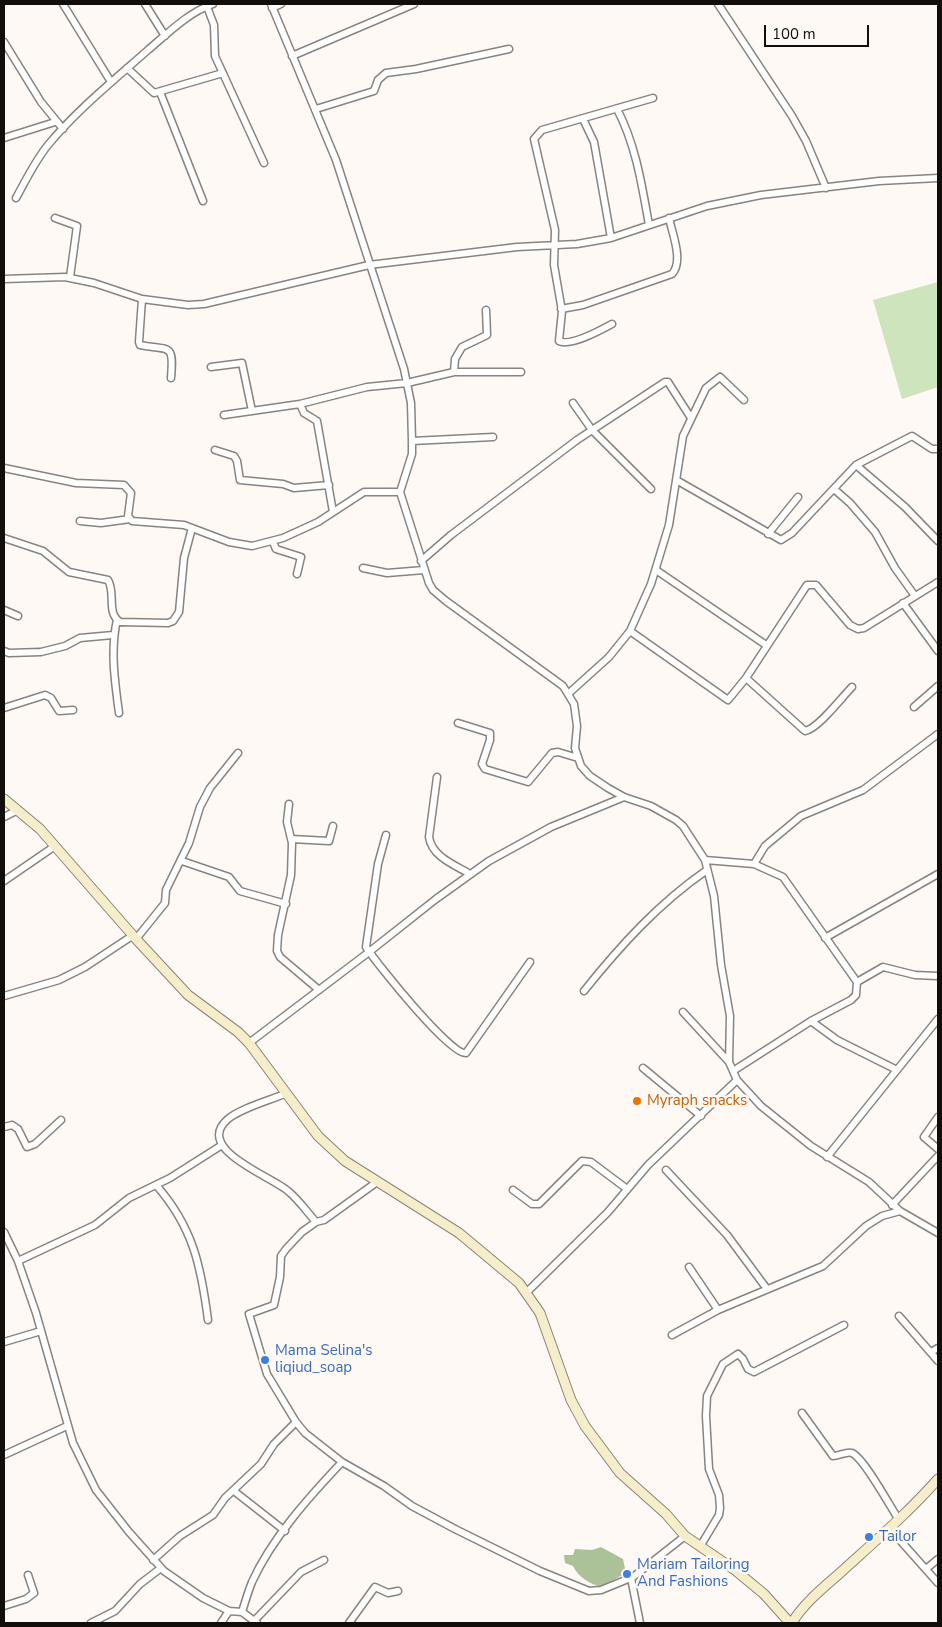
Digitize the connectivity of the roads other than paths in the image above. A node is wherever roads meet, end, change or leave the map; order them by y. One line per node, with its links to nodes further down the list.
1 (63, 4): 14 (street)
2 (145, 4): 8 (street)
3 (209, 4): 8 (street); 13 (street)
4 (281, 4): 7 (street)
5 (414, 4): 11 (street)
6 (718, 4): 25 (street)
7 (271, 6): 11 (street)
8 (165, 36): 12 (street)
9 (4, 42): 20 (street)
10 (509, 49): 17 (street)
11 (292, 56): 17 (street)
12 (127, 68): 14 (street); 15 (street)
13 (223, 73): 15 (street); 23 (street)
14 (112, 82): 21 (street)
15 (160, 92): 27 (street)
16 (653, 98): 18 (street)
17 (316, 109): 33 (street)
18 (616, 110): 19 (street); 30 (street)
19 (584, 119): 31 (street); 32 (street)
20 (55, 122): 21 (street); 22 (street)
21 (63, 129): 26 (street)
22 (4, 138)
23 (264, 163)
24 (938, 178): 25 (street)
25 (826, 188): 29 (street)
26 (16, 198)
27 (203, 201)
28 (55, 218): 34 (street)
29 (669, 218): 30 (street); 37 (street)
30 (649, 225): 31 (street)
31 (611, 238): 32 (street)
32 (555, 246): 33 (street); 37 (street)
33 (369, 265): 36 (street); 44 (street)
34 (70, 277): 35 (street); 36 (street)
35 (4, 280)
36 (142, 299): 43 (street)
37 (561, 309): 39 (street)
38 (486, 310): 41 (street)
39 (612, 324)
40 (211, 367): 48 (street)
41 (454, 372): 42 (street); 44 (street)
42 (521, 372)
43 (171, 378)
44 (407, 383): 47 (street); 53 (street)
45 (744, 400): 50 (street)
46 (573, 403): 51 (street)
47 (300, 404): 48 (street); 59 (street)
48 (252, 411): 49 (street)
49 (224, 415)
50 (691, 418): 51 (street); 58 (street)
51 (592, 430): 60 (street); 72 (street)
52 (493, 437): 53 (street)
53 (412, 441): 62 (street)
54 (215, 450): 59 (street)
55 (938, 450): 56 (street)
56 (856, 465): 61 (street); 71 (street)
57 (4, 468): 65 (street)
58 (678, 481): 68 (street); 75 (street)
59 (329, 485): 64 (street)
60 (652, 488)
61 (834, 489): 68 (street); 78 (street)
62 (400, 492): 64 (street); 72 (street)
63 (798, 497): 68 (street)
64 (333, 512): 70 (street)
65 (130, 519): 66 (street); 67 (street)
66 (80, 521)
67 (192, 528): 70 (street); 82 (street)
68 (768, 534)
69 (4, 538): 82 (street)
70 (273, 542): 76 (street)
71 (938, 542)
72 (421, 561): 74 (street)
73 (362, 568): 74 (street)
74 (424, 570): 91 (street)
75 (656, 570): 83 (street); 85 (street)
76 (297, 574)
77 (938, 582): 78 (street)
78 (915, 596): 79 (street)
79 (903, 603): 85 (street); 86 (street)
80 (4, 610): 81 (street)
81 (18, 616)
82 (116, 620): 84 (street)
83 (630, 631): 88 (street); 91 (street)
84 (113, 635): 87 (street); 95 (street)
85 (766, 645): 88 (street)
86 (937, 647)
87 (4, 651)
88 (746, 678): 90 (street)
89 (938, 686): 92 (street)
90 (852, 687)
91 (568, 694): 99 (street)
92 (914, 707)
93 (4, 708): 94 (street)
94 (73, 710)
95 (119, 714)
96 (458, 723): 99 (street)
97 (938, 734): 112 (street)
98 (238, 752): 111 (street)
99 (578, 758): 101 (street)
100 (437, 777): 114 (street)
101 (624, 797): 110 (street); 114 (street)
102 (4, 799): 104 (street)
103 (289, 804): 108 (street)
104 (18, 810): 105 (street); 109 (street)
105 (4, 817)
106 (333, 826): 108 (street)
107 (386, 835): 120 (street)
108 (291, 839): 117 (street)
109 (55, 846): 116 (street); 118 (street)
110 (704, 860): 112 (street); 113 (street)
111 (182, 861): 117 (street); 118 (street)
112 (754, 864): 119 (street)
113 (707, 870): 125 (street); 131 (street)
114 (470, 874): 120 (street)
115 (938, 874): 119 (street)
116 (4, 881)
117 (286, 904): 124 (street)
118 (134, 938): 126 (street); 130 (street)
119 (825, 938): 123 (street)
120 (370, 952): 121 (street); 124 (street)
121 (530, 962)
122 (938, 976): 123 (street)
123 (857, 982): 129 (street)
124 (319, 990): 130 (street)
125 (584, 990)
126 (4, 996)
127 (683, 1012): 131 (street)
128 (938, 1019): 133 (street)
129 (811, 1021): 133 (street); 134 (street)
130 (249, 1043): 136 (street)
131 (729, 1062): 134 (street)
132 (643, 1068): 137 (street)
133 (897, 1070): 144 (street)
134 (733, 1071): 135 (street)
135 (737, 1080): 137 (street); 144 (street)
136 (287, 1093): 141 (street); 146 (street)
137 (701, 1116): 148 (street)
138 (938, 1117): 142 (street)
139 (61, 1120): 140 (street)
140 (4, 1127)
141 (222, 1145): 147 (street); 152 (street)
142 (938, 1149)
143 (938, 1156): 150 (street)
144 (827, 1157): 150 (street)
145 (666, 1170): 157 (street)
146 (377, 1182): 152 (street); 158 (street)
147 (156, 1184): 155 (street); 161 (street)
148 (627, 1189): 149 (street); 158 (street)
149 (514, 1190)
150 (892, 1205): 151 (street)
151 (900, 1210): 154 (street); 157 (street)
152 (316, 1222): 170 (street)
153 (4, 1232): 155 (street)
154 (938, 1233)
155 (18, 1261): 163 (street)
156 (689, 1267): 159 (street)
157 (766, 1289): 159 (street)
158 (528, 1292): 179 (street)
159 (718, 1310): 164 (street)
160 (899, 1316): 167 (street)
161 (208, 1320)
162 (844, 1325): 180 (street)
163 (40, 1331): 165 (street); 171 (street)
164 (672, 1335)
165 (4, 1342)
166 (938, 1348): 167 (street)
167 (931, 1352): 168 (street)
168 (938, 1361)
169 (802, 1413): 176 (street)
170 (296, 1422): 173 (street); 175 (street)
171 (67, 1426): 172 (street); 182 (street)
172 (4, 1455)
173 (342, 1462): 178 (street); 187 (street)
174 (938, 1478): 176 (street)
175 (234, 1491): 178 (street); 182 (street)
176 (899, 1520): 177 (street)
177 (890, 1529): 185 (street); 198 (street)
178 (285, 1531): 192 (street)
179 (686, 1536): 180 (street); 187 (street)
180 (701, 1545): 198 (street)
181 (938, 1559): 185 (street)
182 (153, 1560): 184 (street)
183 (324, 1560): 193 (street)
184 (161, 1568): 191 (street); 194 (street)
185 (926, 1569): 188 (street)
186 (28, 1575): 190 (street)
187 (631, 1578): 197 (street)
188 (938, 1583)
189 (398, 1591): 196 (street)
190 (4, 1606)
191 (229, 1611): 192 (street); 195 (street)
192 (242, 1612): 193 (street)
193 (256, 1622)
194 (91, 1623)
195 (221, 1623)
196 (349, 1623)
197 (640, 1623)
198 (791, 1623)

